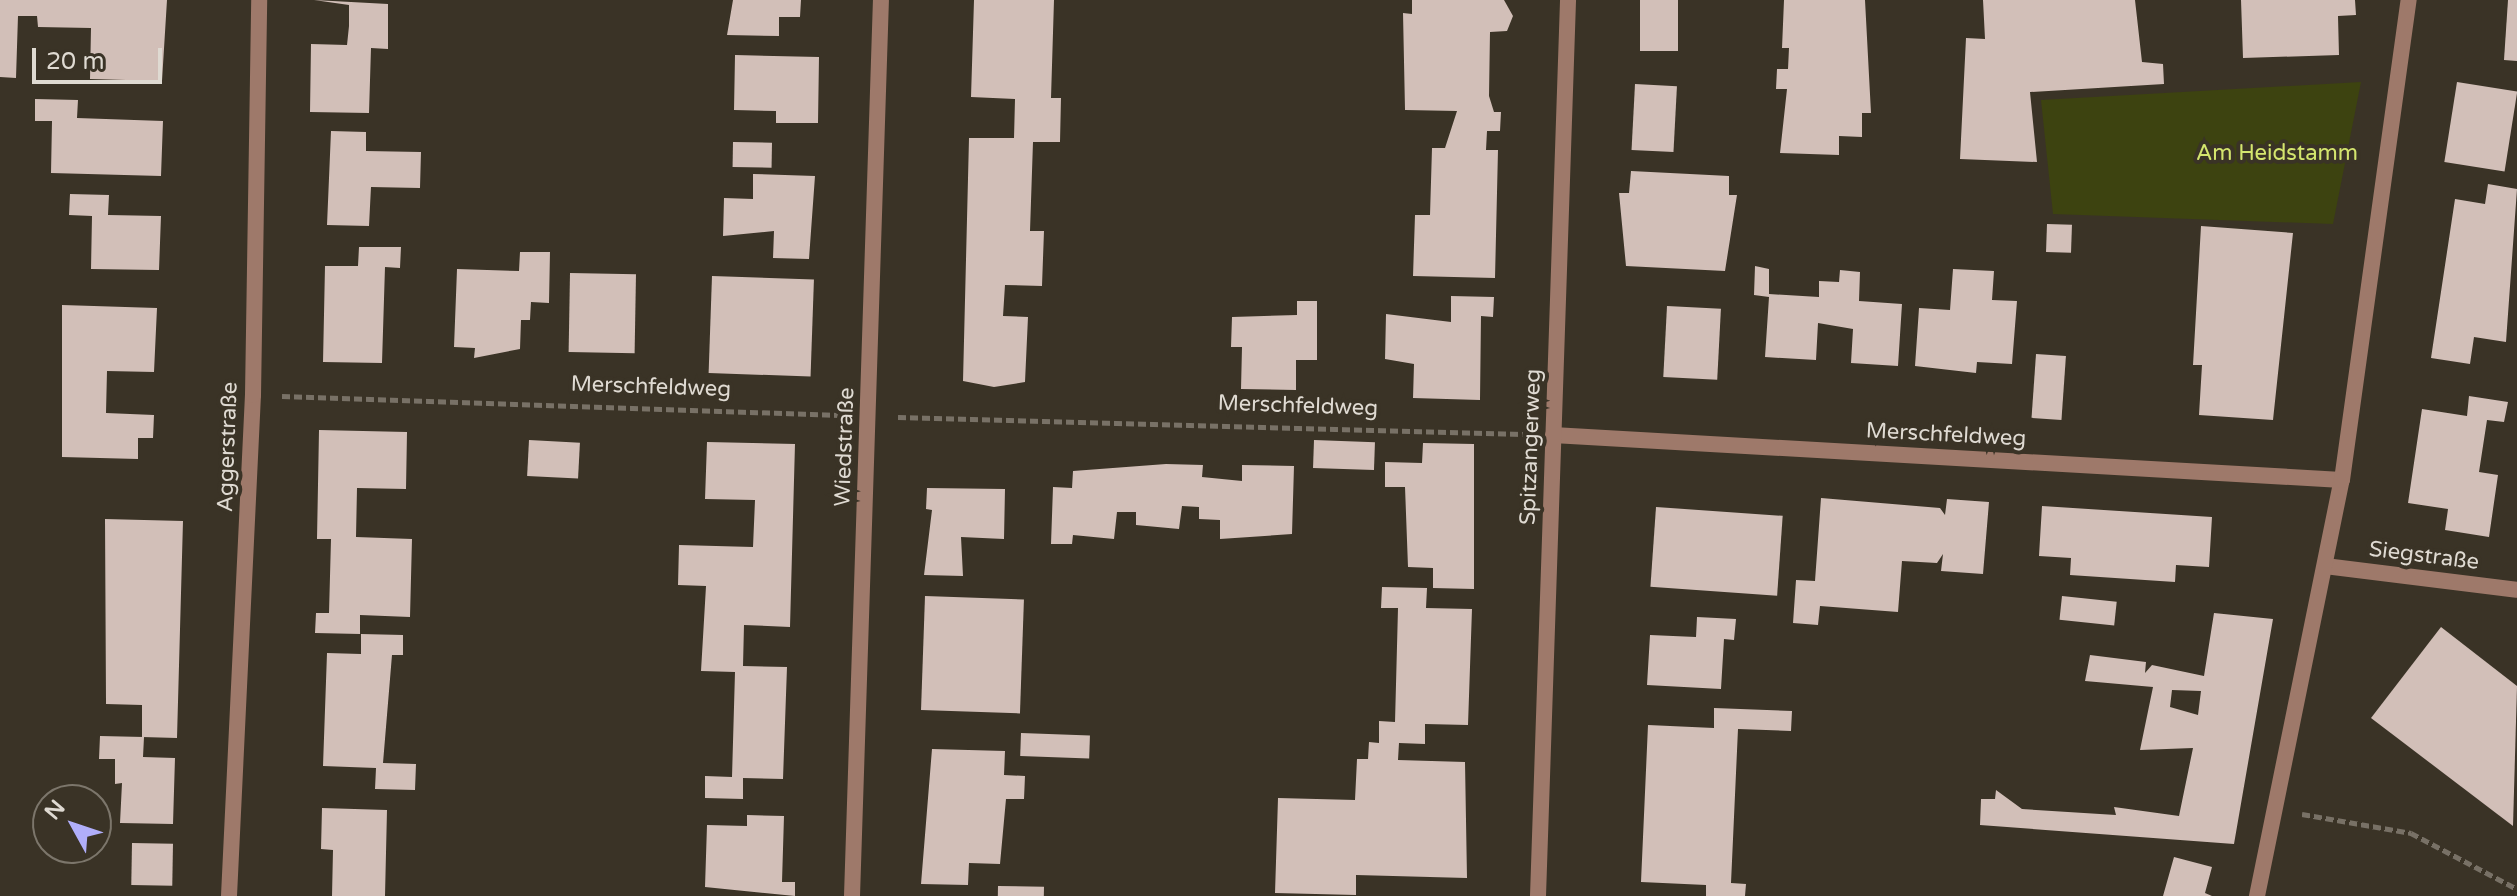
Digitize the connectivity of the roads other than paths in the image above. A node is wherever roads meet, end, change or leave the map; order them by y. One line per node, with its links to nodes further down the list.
1 (259, 0): 9 (street, Aggerstraße)
2 (881, 0): 10 (street, Wiedstraße)
3 (1568, 0): 5 (street, Spitzangerweg)
4 (2409, 0): 6 (street)
5 (1553, 435): 6 (street, Merschfeldweg); 11 (street, Spitzangerweg)
6 (2342, 480): 7 (street)
7 (2325, 566): 8 (street, Siegstraße); 12 (street)
8 (2517, 590)
9 (229, 896)
10 (852, 896)
11 (1538, 896)
12 (2257, 896)

